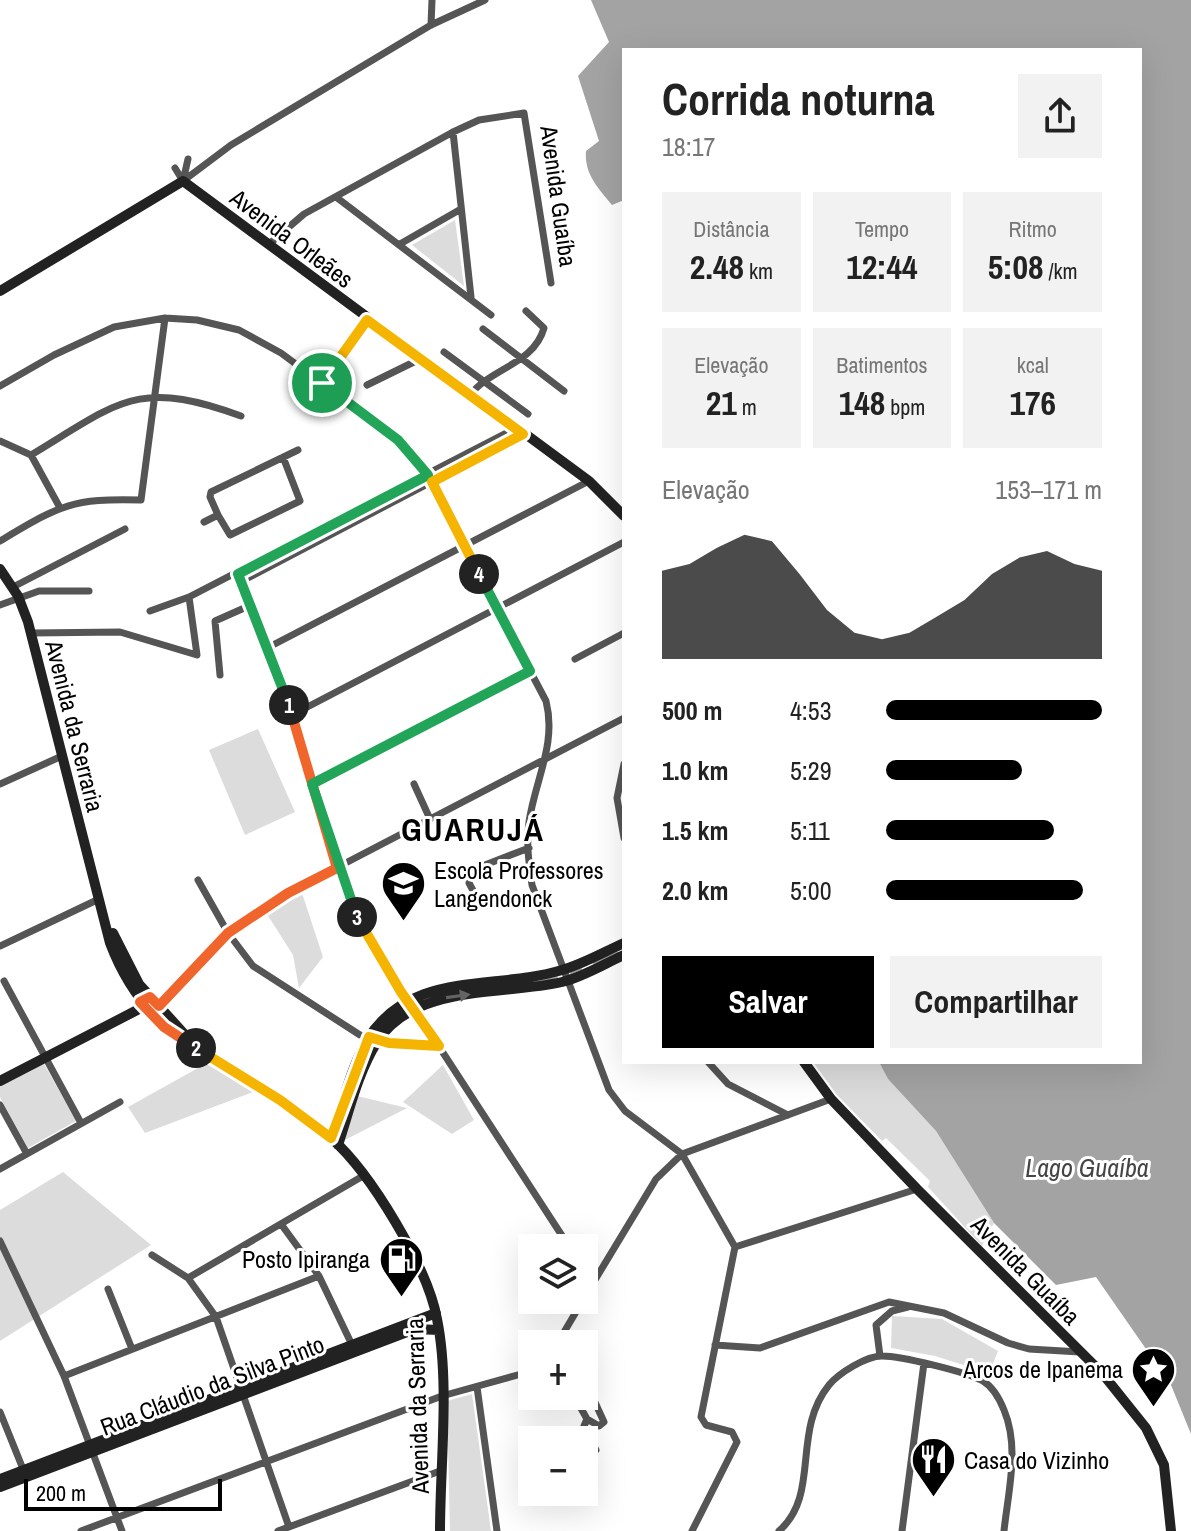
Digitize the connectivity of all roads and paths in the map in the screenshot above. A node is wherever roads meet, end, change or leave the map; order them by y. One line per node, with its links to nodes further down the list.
1 (432, 0): 3 (street)
2 (485, 0): 3 (street)
3 (431, 25): 7 (street)
4 (453, 132): 8 (street); 9 (street); 12 (street, Avenida Guaíba)
5 (188, 159): 7 (street)
6 (175, 168): 7 (street)
7 (183, 181): 11 (street, Avenida Orleães); 13 (street)
8 (336, 197): 10 (street); 11 (street)
9 (461, 209): 10 (street); 14 (street)
10 (400, 244): 14 (street)
11 (268, 245): 18 (street, Avenida Orleães)
12 (551, 283)
13 (0, 291)
14 (471, 297): 16 (street)
15 (526, 311): 22 (street)
16 (491, 315)
17 (165, 318): 24 (street); 26 (street); 28 (street)
18 (367, 320): 21 (street, Avenida Orleães); 24 (street)
19 (483, 329): 22 (street)
20 (444, 352): 23 (street)
21 (420, 359): 25 (street); 29 (street, Avenida Orleães)
22 (521, 359): 23 (street); 27 (street)
23 (482, 379): 29 (street); 30 (street)
24 (322, 383): 37 (street)
25 (367, 385)
26 (0, 386)
27 (564, 391)
28 (155, 395): 31 (street); 35 (street); 39 (street)
29 (469, 395): 32 (street, Avenida Orleães)
30 (528, 414)
31 (241, 416)
32 (520, 431): 37 (street); 38 (street, Avenida Orleães)
33 (0, 441): 35 (street)
34 (298, 450): 36 (street)
35 (31, 455): 39 (street)
36 (283, 457): 41 (street); 41 (street)
37 (430, 479): 46 (street); 48 (street)
38 (589, 481): 40 (street); 46 (street)
39 (59, 506): 44 (street)
40 (622, 514)
41 (218, 515): 42 (street)
42 (204, 522)
43 (125, 529): 49 (street)
44 (0, 541)
45 (622, 543): 54 (street)
46 (465, 545): 54 (street); 58 (street)
47 (0, 569): 49 (street, Avenida da Serraria)
48 (240, 578): 51 (street); 53 (street)
49 (16, 591): 50 (street); 52 (street); 56 (street, Avenida da Serraria)
50 (89, 591)
51 (189, 597): 55 (street); 56 (street)
52 (0, 605)
53 (251, 605): 58 (street); 61 (street)
54 (497, 609): 60 (street); 62 (street)
55 (150, 611)
56 (32, 633): 64 (street, Avenida da Serraria)
57 (622, 634): 59 (street)
58 (269, 647): 62 (street)
59 (575, 659)
60 (530, 671): 65 (street); 68 (street)
61 (220, 675)
62 (292, 715): 68 (street)
63 (622, 719): 65 (street)
64 (62, 756): 67 (street); 76 (street, Avenida da Serraria)
65 (546, 759): 70 (street); 72 (street)
66 (622, 774): 71 (street)
67 (0, 784)
68 (312, 784): 73 (street)
69 (414, 784): 70 (street)
70 (430, 819): 73 (street)
71 (622, 827)
72 (529, 848): 75 (street); 81 (street)
73 (337, 868): 77 (street); 84 (street)
74 (198, 880): 77 (street)
75 (477, 898)
76 (99, 899): 79 (street); 83 (street, Avenida da Serraria)
77 (228, 933): 85 (street); 87 (street)
78 (622, 944): 81 (street)
79 (0, 946)
80 (622, 956): 81 (street)
81 (565, 976): 84 (street); 100 (street)
82 (4, 981): 89 (street)
83 (144, 1002): 85 (street, Avenida da Serraria); 86 (street, Avenida da Serraria); 89 (street)
84 (410, 1005): 87 (street); 88 (street)
85 (159, 1006): 86 (street, Avenida da Serraria)
86 (167, 1023): 98 (street, Avenida da Serraria)
87 (373, 1039): 88 (street); 98 (street)
88 (439, 1046): 105 (street)
89 (46, 1057): 92 (street); 97 (street)
90 (710, 1064): 96 (street)
91 (805, 1064): 93 (street, Avenida Guaíba)
92 (0, 1081)
93 (831, 1099): 96 (street); 103 (street, Avenida Guaíba)
94 (120, 1102): 97 (street)
95 (0, 1105): 99 (street)
96 (788, 1115): 100 (street)
97 (81, 1123): 99 (street)
98 (335, 1142): 102 (street, Avenida da Serraria)
99 (27, 1154): 101 (street)
100 (682, 1154): 107 (street); 109 (street)
101 (0, 1169)
102 (363, 1176): 104 (street); 114 (street, Avenida da Serraria)
103 (917, 1189): 107 (street); 120 (street, Avenida Guaíba)
104 (281, 1224): 110 (street); 111 (street)
105 (561, 1234)
106 (0, 1241): 124 (street)
107 (735, 1247): 117 (street)
108 (152, 1255): 111 (street)
109 (598, 1274)
110 (319, 1276): 115 (street); 119 (street)
111 (188, 1278): 115 (street)
112 (108, 1289): 118 (street)
113 (916, 1305): 117 (street); 120 (street); 121 (street)
114 (436, 1313): 116 (street, Avenida da Serraria); 119 (street, Rua Cláudio da Silva Pinto)
115 (216, 1317): 118 (street); 126 (street)
116 (439, 1330): 119 (street, Rua Cláudio da Silva Pinto); 127 (street, Avenida da Serraria)
117 (715, 1345): 146 (street)
118 (132, 1349): 124 (street)
119 (354, 1349): 126 (street, Rua Cláudio da Silva Pinto)
120 (1080, 1352): 150 (street, Avenida Guaíba)
121 (880, 1356): 122 (street); 147 (street)
122 (924, 1363): 148 (street); 149 (street)
123 (518, 1375): 125 (street)
124 (64, 1376): 133 (street)
125 (477, 1387): 127 (street); 145 (street)
126 (243, 1390): 133 (street, Rua Cláudio da Silva Pinto); 134 (street)
127 (442, 1396): 134 (street); 135 (street, Avenida da Serraria)
128 (598, 1409): 131 (street)
129 (582, 1410): 131 (street)
130 (0, 1412): 136 (street)
131 (587, 1419): 132 (street)
132 (584, 1426)
133 (92, 1447): 136 (street, Rua Cláudio da Silva Pinto); 139 (street)
134 (268, 1461): 139 (street); 140 (street)
135 (440, 1471): 140 (street); 144 (street, Avenida da Serraria)
136 (25, 1473): 137 (street, Rua Cláudio da Silva Pinto); 138 (street, Rua Cláudio da Silva Pinto)
137 (0, 1479)
138 (0, 1487)
139 (117, 1517): 141 (street); 142 (street)
140 (289, 1527): 143 (street)
141 (81, 1531)
142 (122, 1531)
143 (278, 1531)
144 (440, 1531)
145 (497, 1531)
146 (692, 1531)
147 (779, 1531)
148 (902, 1531)
149 (1004, 1531)
150 (1171, 1531)

